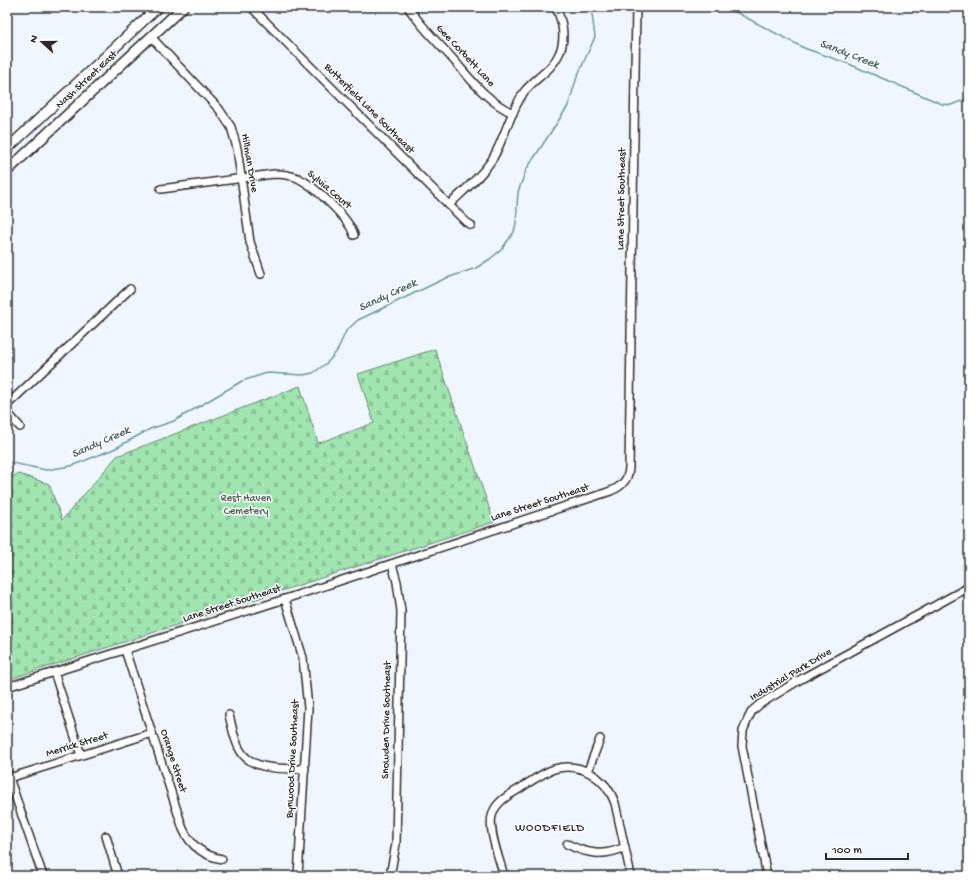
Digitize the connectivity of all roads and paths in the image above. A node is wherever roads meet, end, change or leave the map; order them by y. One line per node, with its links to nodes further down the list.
1 (158, 7): 9 (main road, Nash Street East)
2 (183, 7): 7 (main road, Nash Street East)
3 (251, 7): 13 (street, Butterfield Lane Southeast)
4 (408, 7): 8 (street, Gee Corbett Lane)
5 (555, 7): 8 (street)
6 (636, 7): 21 (street, Lane Street Southeast)
7 (151, 37): 10 (main road, Nash Street East); 11 (street, Hillman Drive)
8 (513, 113): 13 (street)
9 (7, 149)
10 (7, 171)
11 (241, 178): 12 (street, Sylvia Court); 15 (street, Sylvia Court); 16 (street, Hillman Drive)
12 (161, 188)
13 (449, 205): 14 (street, Butterfield Lane Southeast)
14 (471, 225)
15 (354, 235)
16 (261, 274)
17 (130, 289): 18 (street)
18 (7, 405)
19 (7, 412): 20 (street)
20 (20, 428)
21 (392, 564): 23 (street, Lane Street Southeast); 41 (street, Snowden Drive Southeast)
22 (969, 587): 44 (street, Industrial Park Drive)
23 (285, 599): 24 (street, Lane Street Southeast); 31 (street, Bynwood Drive Southeast)
24 (125, 650): 25 (street, Lane Street Southeast); 28 (street, Orange Street)
25 (54, 672): 26 (street, Lane Street Southeast); 30 (street)
26 (7, 687)
27 (229, 715): 31 (street)
28 (152, 733): 30 (street, Merrick Street); 37 (street, Orange Street)
29 (600, 739): 32 (street)
30 (81, 755): 33 (street, Merrick Street)
31 (305, 769): 40 (street, Bynwood Drive Southeast)
32 (588, 771): 36 (street); 42 (street)
33 (8, 775): 38 (street)
34 (106, 836): 39 (street)
35 (567, 844): 36 (street)
36 (625, 847): 43 (street)
37 (222, 859)
38 (43, 876)
39 (118, 876)
40 (298, 876)
41 (390, 876)
42 (504, 876)
43 (631, 876)
44 (767, 876)

